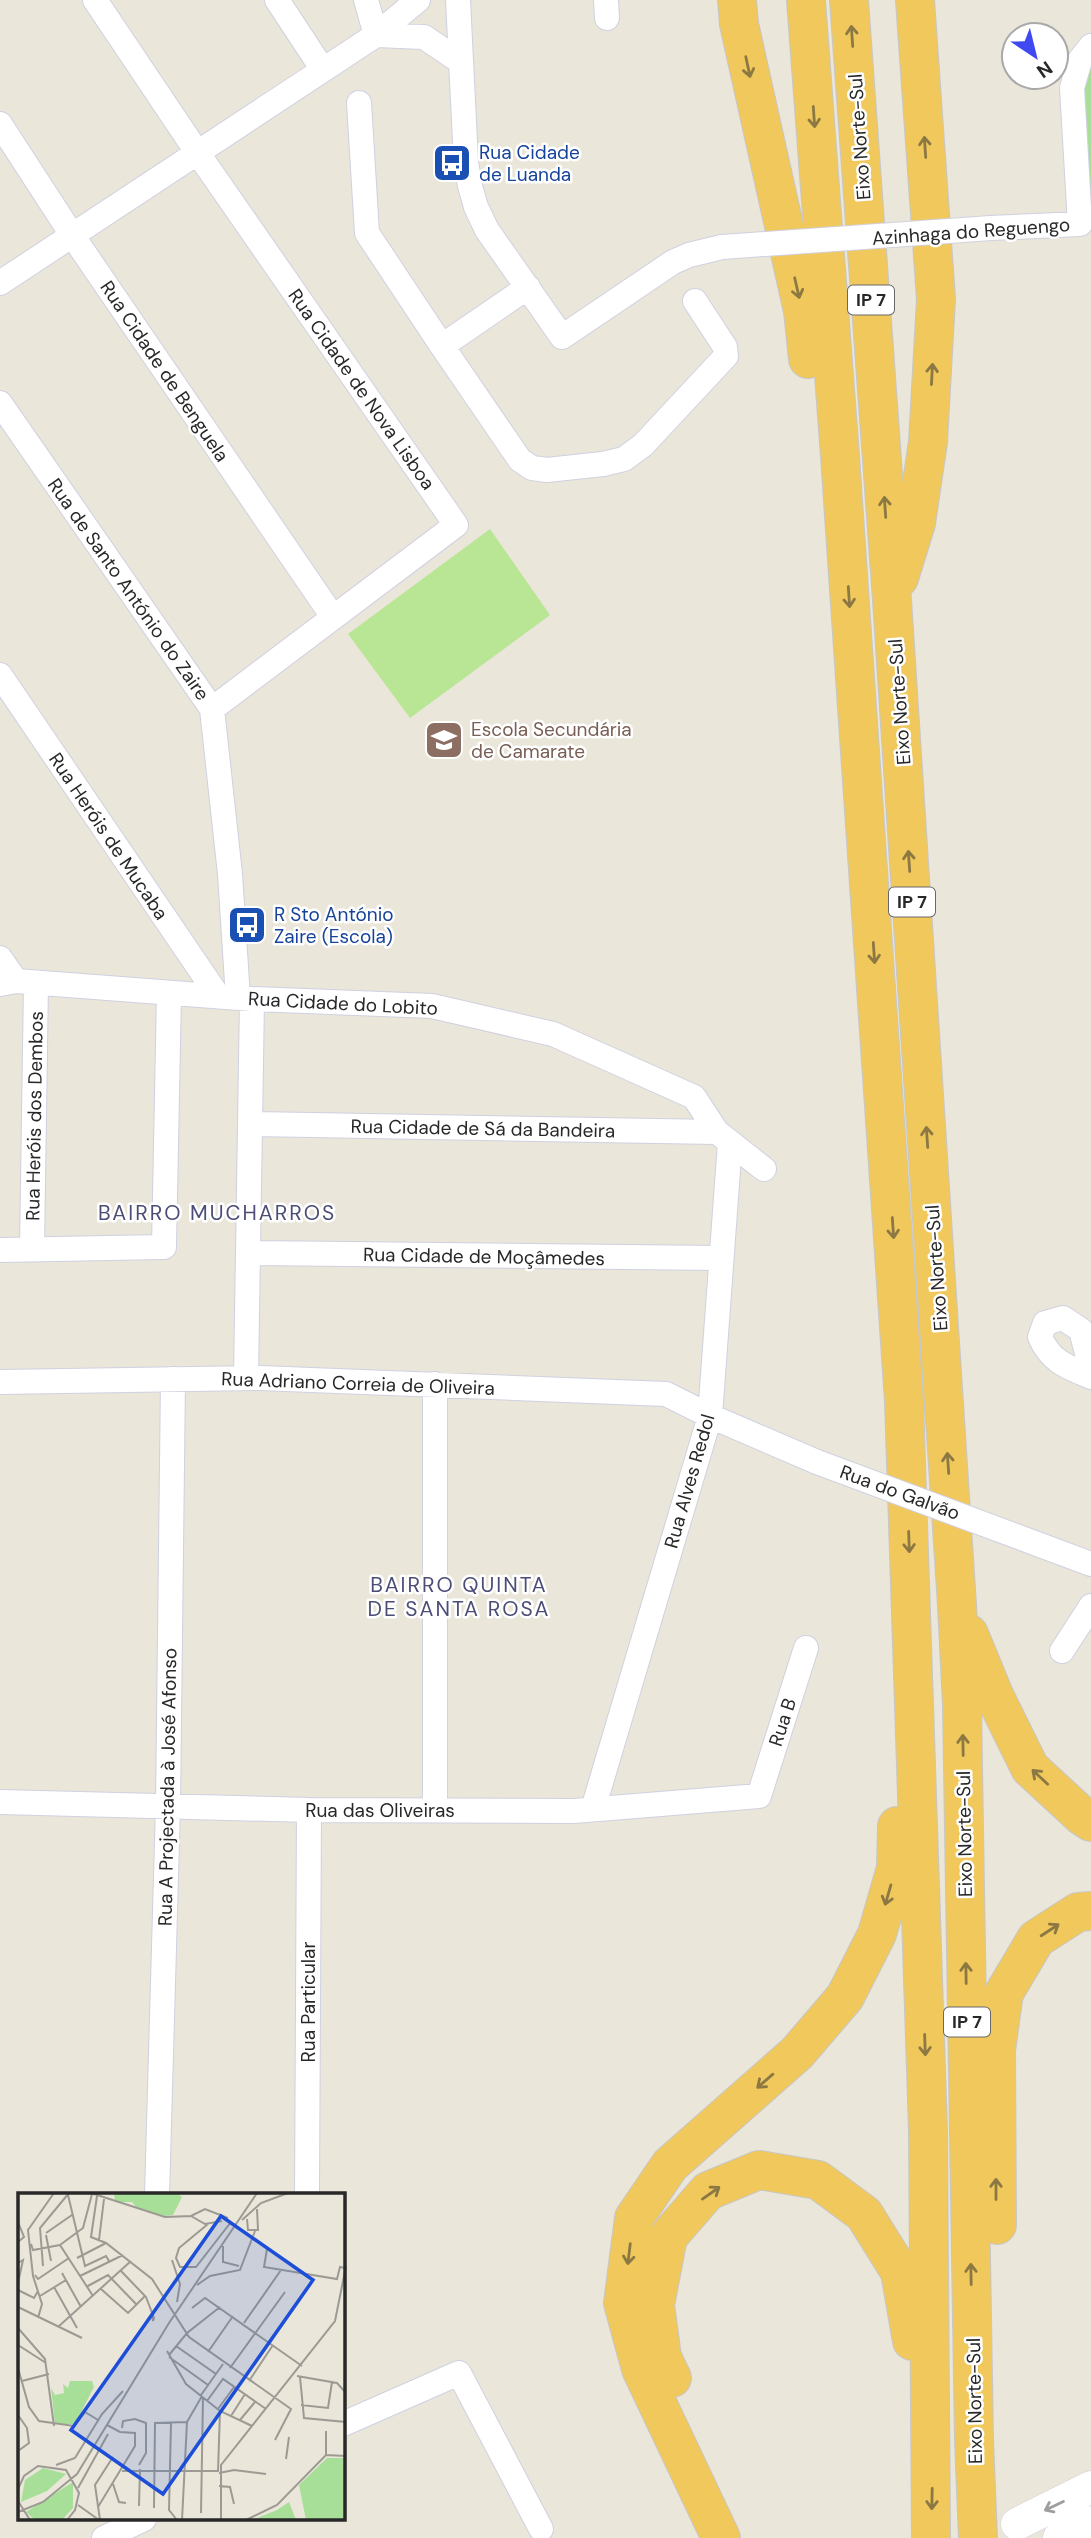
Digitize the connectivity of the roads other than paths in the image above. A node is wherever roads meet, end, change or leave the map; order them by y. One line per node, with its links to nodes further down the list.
1 (95, 0): 16 (street, Rua Cidade de Nova Lisboa)
2 (277, 0): 13 (street)
3 (366, 0): 10 (street)
4 (418, 0): 10 (street)
5 (458, 0): 12 (street)
6 (737, 0): 23 (highway, one-way to 23)
7 (806, 0): 23 (highway, Eixo Norte-Sul / IP 7, one-way to 23)
8 (849, 0): 24 (highway, Eixo Norte-Sul / IP 7, one-way to 8)
9 (915, 0): 24 (highway, one-way to 9)
10 (376, 35): 12 (street); 13 (street)
11 (1091, 46): 19 (street, Azinhaga do Reguengo, bridge)
12 (461, 62): 19 (street)
13 (323, 70): 16 (street)
14 (359, 103): 21 (street)
15 (0, 124): 17 (street, Rua Cidade de Benguela)
16 (197, 152): 17 (street); 25 (street, Rua Cidade de Nova Lisboa)
17 (72, 235): 18 (street); 25 (street, Rua Cidade de Benguela)
18 (0, 283)
19 (528, 287): 21 (street)
20 (695, 301): 21 (street)
21 (442, 346)
22 (0, 404): 27 (street, Rua de Santo António do Zaire)
23 (840, 456): 51 (highway, Eixo Norte-Sul / IP 7, one-way to 51)
24 (892, 600): 47 (highway, Eixo Norte-Sul / IP 7, one-way to 24)
25 (333, 617): 27 (street, Rua Cidade de Nova Lisboa)
26 (0, 675): 31 (street, Rua Heróis de Mucaba)
27 (212, 709): 31 (street, Rua de Santo António do Zaire)
28 (0, 958): 29 (street)
29 (17, 983): 30 (street, Rua Cidade do Lobito); 35 (street, Rua Heróis dos Dembos)
30 (169, 993): 31 (street, Rua Cidade do Lobito); 35 (street)
31 (236, 997): 32 (street, Rua de Santo António do Zaire); 33 (street, Rua Cidade do Lobito)
32 (250, 1125): 33 (street, Rua Cidade de Sá da Bandeira); 37 (street, Rua de Santo António do Zaire)
33 (723, 1138): 34 (street, Rua Cidade do Lobito); 38 (street, Rua Alves Redol)
34 (764, 1169)
35 (32, 1249): 36 (street)
36 (0, 1250)
37 (248, 1253): 38 (street, Rua Cidade de Moçâmedes); 41 (street, Rua de Santo António do Zaire)
38 (720, 1258): 45 (street, Rua Alves Redol)
39 (1091, 1369): 40 (street)
40 (1091, 1377)
41 (247, 1378): 42 (street, Rua Adriano Correia de Oliveira); 44 (street, Rua Adriano Correia de Oliveira)
42 (173, 1379): 43 (street, Rua Adriano Correia de Oliveira); 54 (street, Rua A Projectada à José Afonso)
43 (0, 1382)
44 (435, 1384): 45 (street, Rua Adriano Correia de Oliveira); 57 (street)
45 (710, 1416): 46 (street, Rua do Galvão, bridge); 55 (street, Rua Alves Redol)
46 (1091, 1564)
47 (957, 1605): 58 (highway, one-way to 47); 63 (highway, Eixo Norte-Sul / IP 7, one-way to 47)
48 (1091, 1606): 50 (street)
49 (806, 1648): 52 (street, Rua B)
50 (1062, 1651)
51 (914, 1707): 64 (highway, Eixo Norte-Sul / IP 7, one-way to 64); 71 (highway, one-way to 71)
52 (758, 1796): 55 (street, Rua das Oliveiras)
53 (0, 1802): 54 (street, Rua das Oliveiras)
54 (168, 1807): 56 (street, Rua das Oliveiras); 60 (street, Rua A Projectada à José Afonso)
55 (593, 1809): 57 (street, Rua das Oliveiras)
56 (309, 1810): 57 (street, Rua das Oliveiras); 61 (street, Rua Particular)
57 (435, 1811)
58 (1091, 1822)
59 (1091, 1911): 63 (highway, one-way to 59)
60 (157, 2193)
61 (307, 2193)
62 (345, 2423): 69 (street)
63 (985, 2435): 74 (highway, Eixo Norte-Sul / IP 7)
64 (932, 2461): 72 (highway, one-way to 64); 73 (highway, Eixo Norte-Sul / IP 7, one-way to 73)
65 (1091, 2487): 68 (street, one-way to 68)
66 (142, 2520): 70 (street)
67 (1091, 2522): 75 (street)
68 (1017, 2525)
69 (541, 2529)
70 (104, 2538)
71 (722, 2538)
72 (752, 2538)
73 (931, 2538)
74 (979, 2538)
75 (1059, 2538)

